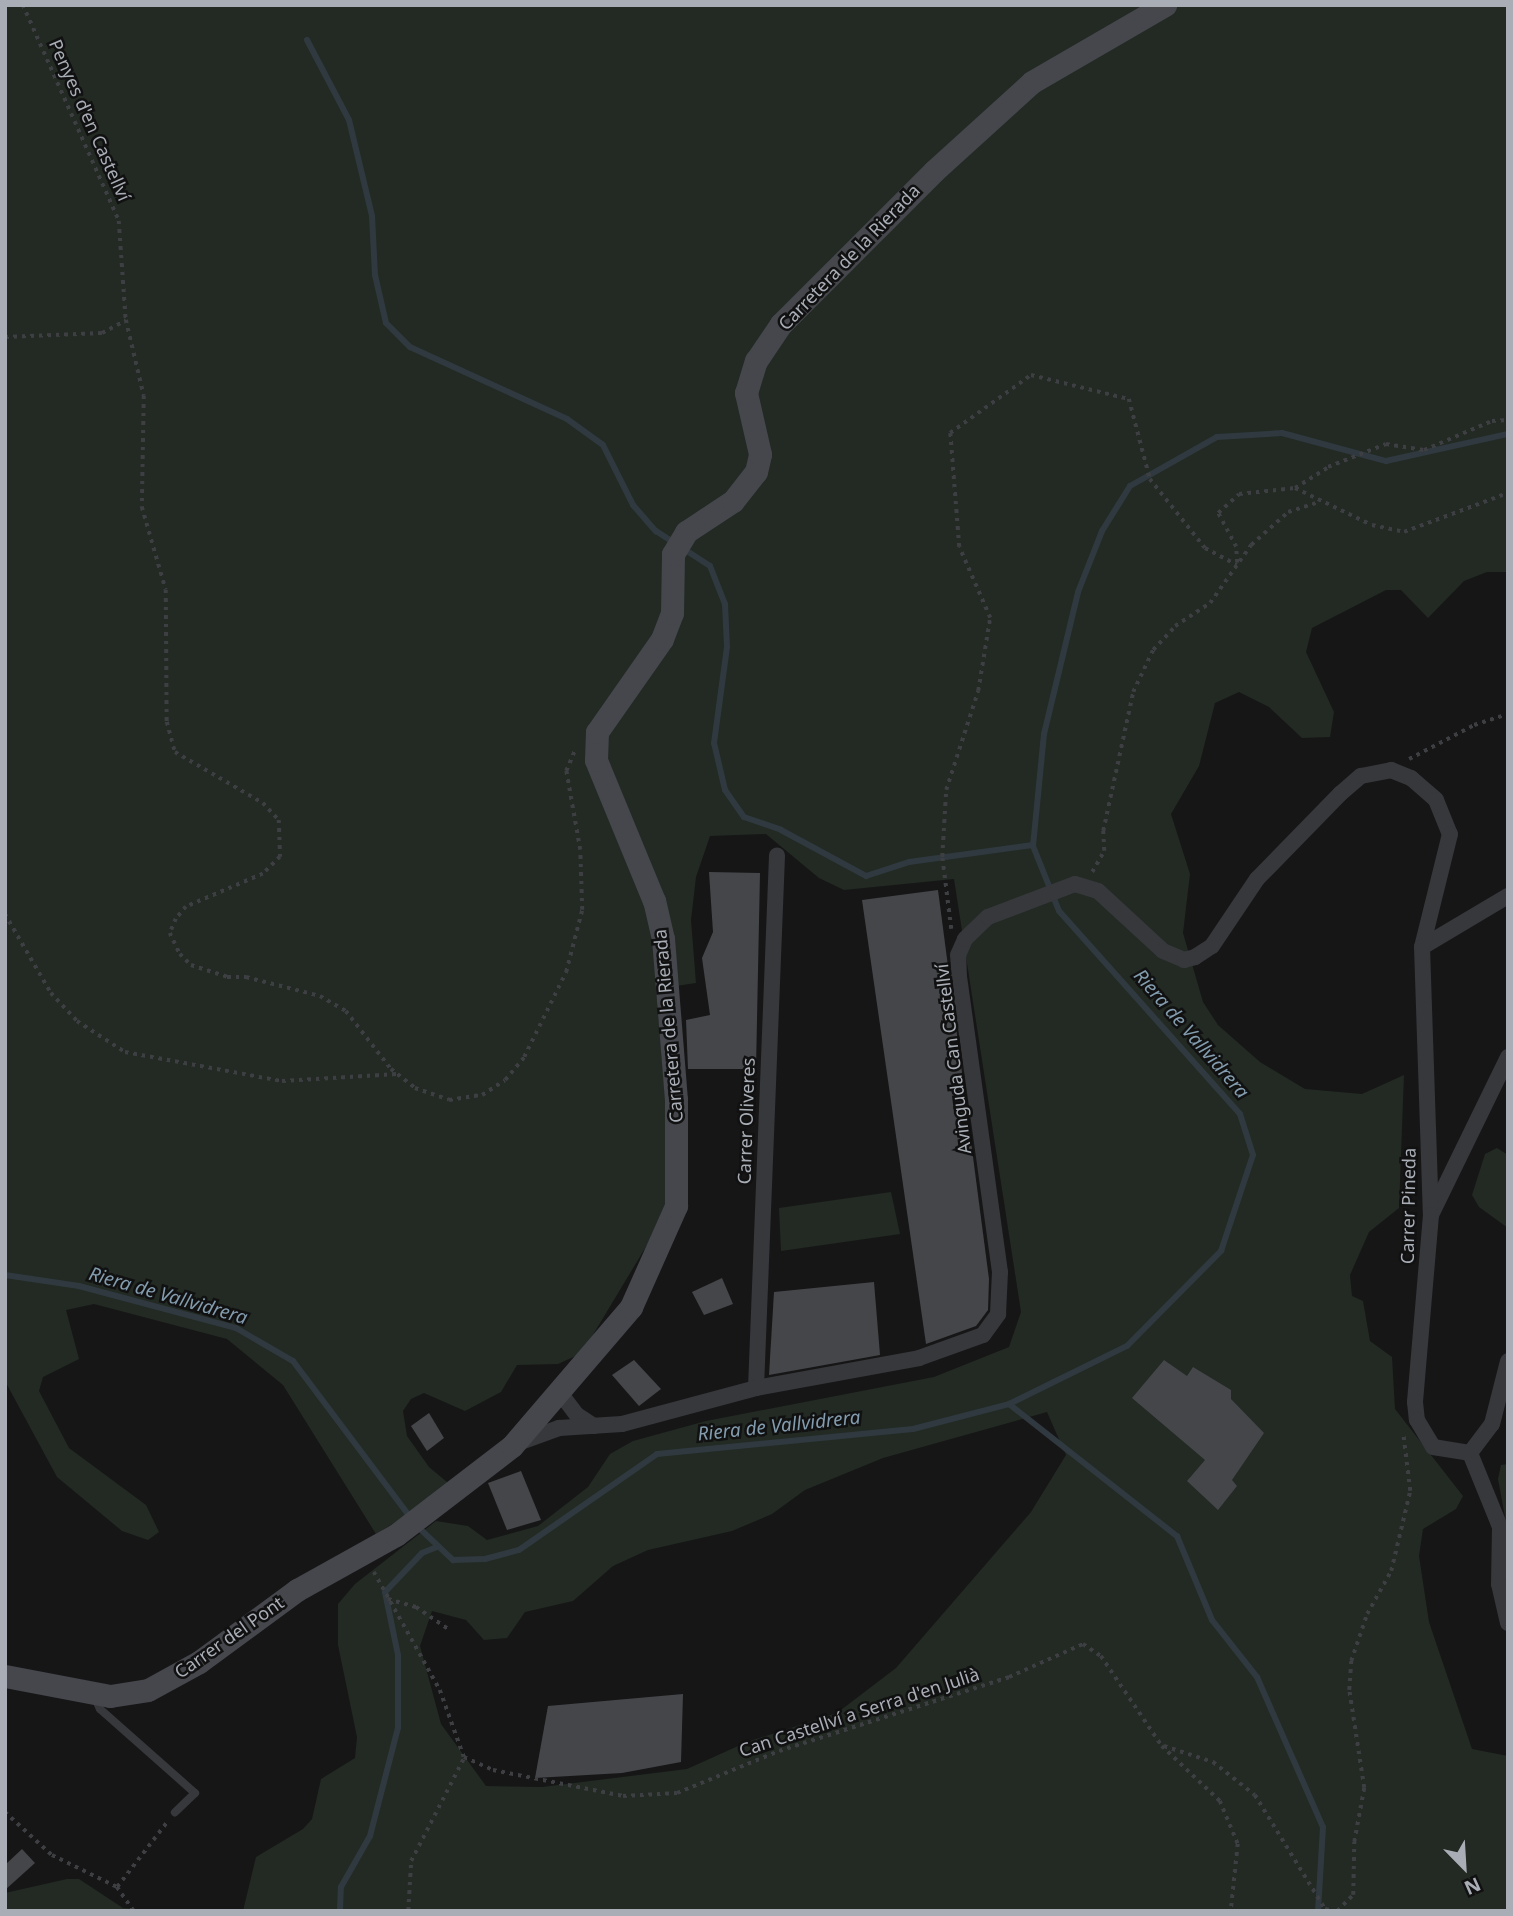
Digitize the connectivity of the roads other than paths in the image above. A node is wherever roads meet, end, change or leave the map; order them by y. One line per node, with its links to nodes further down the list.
1 (1165, 5): 10 (street, Carretera de la Rierada)
2 (1400, 771): 5 (street, Carrer Pineda); 9 (street, Avinguda Can Castellví)
3 (777, 855): 9 (street, Carrer Oliveres)
4 (1508, 896): 5 (street)
5 (1422, 947): 7 (street, Carrer Pineda)
6 (1508, 1057): 7 (street)
7 (1431, 1215): 14 (street, Carrer Pineda)
8 (1508, 1361): 14 (street)
9 (756, 1388): 12 (street, Avinguda Can Castellví)
10 (558, 1399): 11 (street); 12 (street); 13 (street, Carretera de la Rierada)
11 (575, 1427): 12 (street, Avinguda Can Castellví); 13 (street, Avinguda Can Castellví)
12 (600, 1427)
13 (512, 1446): 15 (street, Carretera de la Rierada)
14 (1470, 1453): 16 (street)
15 (365, 1556): 18 (street, Carrer del Pont)
16 (1508, 1623)
17 (5, 1676): 18 (street, Carrer del Pont)
18 (94, 1695): 19 (lane)
19 (175, 1812)

